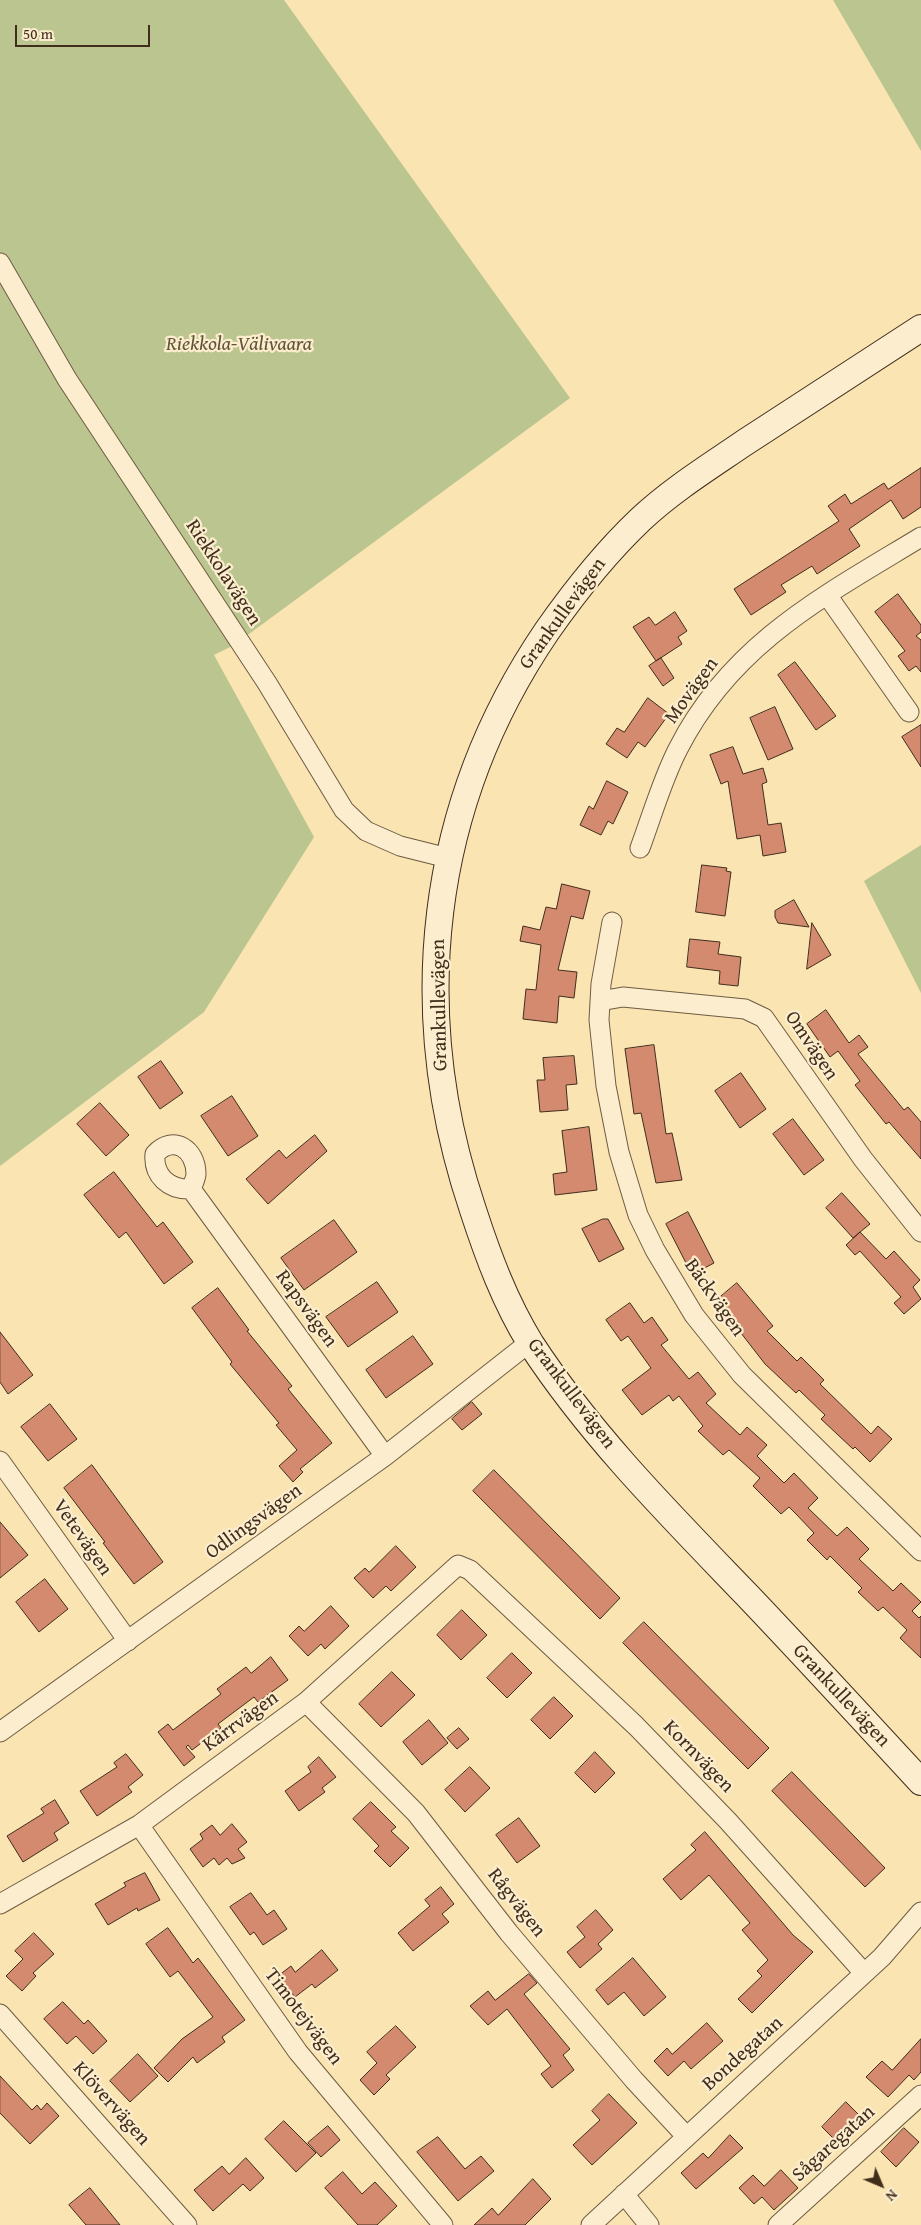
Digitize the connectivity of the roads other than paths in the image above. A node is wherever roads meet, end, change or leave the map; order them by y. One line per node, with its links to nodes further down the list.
1 (0, 263): 7 (street, Riekkolavägen)
2 (918, 337): 7 (street, Grankullevägen)
3 (921, 537): 4 (street, Movägen)
4 (827, 595): 5 (street); 6 (street, Movägen)
5 (909, 712)
6 (640, 848)
7 (448, 858): 12 (street, Grankullevägen)
8 (612, 922): 9 (street, Bäckvägen)
9 (600, 1001): 11 (street, Omvägen); 15 (street, Bäckvägen)
10 (191, 1189): 13 (street, Rapsvägen)
11 (921, 1232)
12 (530, 1342): 13 (street, Odlingsvägen); 20 (street, Grankullevägen)
13 (385, 1456): 17 (street, Odlingsvägen)
14 (0, 1461): 17 (street, Vetevägen)
15 (921, 1551)
16 (486, 1584): 18 (street, Kärrvägen); 24 (street, Kornvägen)
17 (128, 1641): 19 (street, Odlingsvägen)
18 (306, 1702): 21 (street, Kärrvägen); 27 (street, Rågvägen)
19 (0, 1732)
20 (921, 1782)
21 (139, 1825): 22 (street, Kärrvägen); 30 (street, Timotejvägen)
22 (0, 1904)
23 (921, 1912): 24 (street, Bondegatan)
24 (864, 1973): 27 (street, Bondegatan)
25 (0, 2014): 29 (street, Klövervägen)
26 (921, 2095): 33 (street, Sågaregatan)
27 (686, 2136): 28 (street, Bondegatan)
28 (624, 2194): 31 (street, Bondegatan); 32 (street)
29 (187, 2225)
30 (443, 2225)
31 (591, 2225)
32 (650, 2225)
33 (778, 2225)

